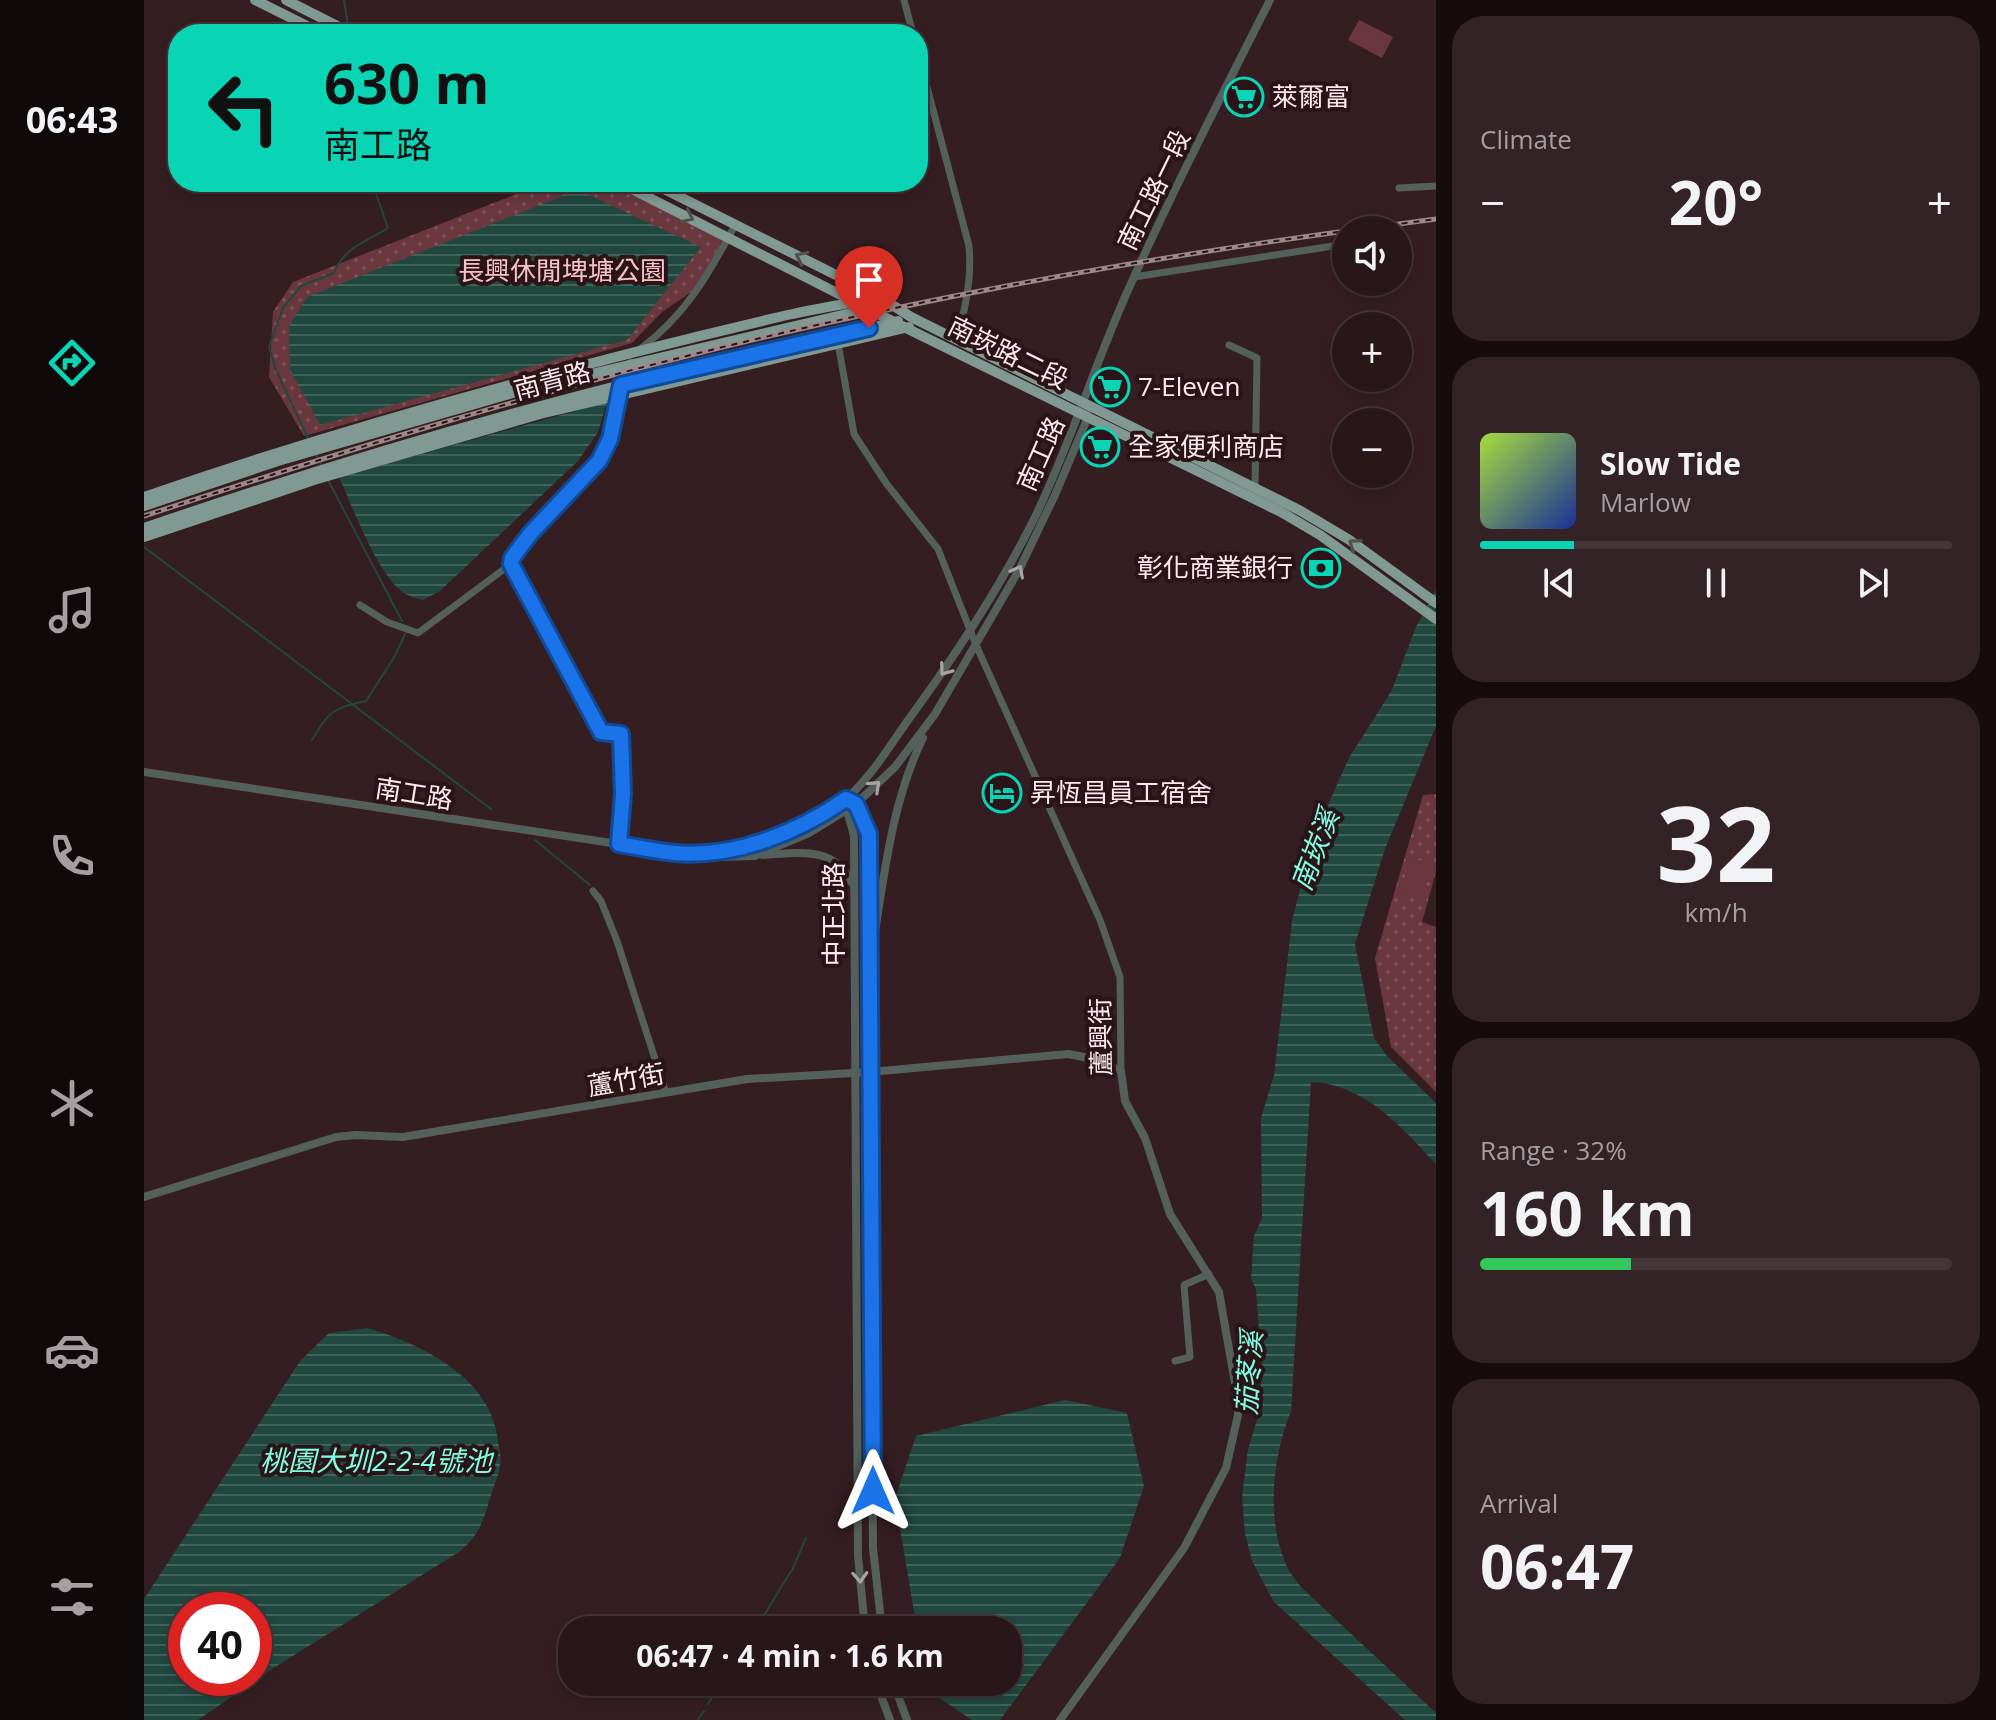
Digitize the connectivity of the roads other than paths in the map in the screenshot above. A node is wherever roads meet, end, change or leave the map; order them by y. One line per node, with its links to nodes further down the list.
1 (255, 0): 5 (main road)
2 (286, 0): 6 (main road)
3 (904, 0): 7 (street)
4 (1270, 0): 16 (street, 南工路一段)
5 (303, 24)
6 (333, 24)
7 (910, 24)
8 (928, 91): 24 (street)
9 (1436, 186): 10 (street)
10 (1399, 188)
11 (639, 192): 14 (main road, 南崁路二段, one-way to 14)
12 (670, 192): 13 (main road, 南崁路二段)
13 (735, 225): 14 (street); 17 (main road, 南崁路二段, one-way to 13)
14 (729, 236): 18 (main road, 南崁路二段); 27 (street)
15 (1332, 246): 16 (street)
16 (1134, 277): 32 (street, 南工路一段)
17 (885, 300): 18 (main road); 19 (main road, 南青路); 20 (main road, 南崁路二段)
18 (857, 302): 19 (main road, 南崁路二段); 27 (main road)
19 (870, 308): 21 (main road, 南崁路二段); 28 (main road, 南青路)
20 (911, 317): 21 (main road, 南青路); 22 (main road, 南崁路二段)
21 (896, 322): 23 (main road, 南崁路二段); 29 (main road, 南青路)
22 (923, 323): 23 (main road); 24 (main road, 南崁路二段)
23 (906, 328): 25 (main road); 32 (main road, 南崁路二段)
24 (956, 339): 32 (main road, 南崁路二段)
25 (838, 343): 29 (main road); 46 (street, 蘆興街)
26 (1229, 345): 35 (street)
27 (636, 351): 28 (street); 31 (main road)
28 (629, 364): 29 (street); 30 (main road, 南青路)
29 (620, 390): 33 (main road, 南青路); 34 (main road); 42 (street)
30 (499, 397): 31 (main road, 南青路); 39 (main road, 南青路)
31 (460, 399): 38 (main road)
32 (1084, 411): 35 (main road, 南崁路二段); 45 (main road, 南崁路二段); 46 (street, 南工路); 47 (street, 南工路, one-way to 32)
33 (485, 422): 34 (main road, 南青路); 37 (main road, 南青路)
34 (461, 438): 36 (main road)
35 (1255, 488): 43 (main road, 南崁路二段, one-way to 35)
36 (286, 489): 37 (main road, 南青路); 41 (main road)
37 (247, 492): 40 (main road, 南青路)
38 (144, 497)
39 (144, 506)
40 (144, 528)
41 (144, 537)
42 (511, 564): 44 (street); 53 (street)
43 (1436, 603)
44 (360, 605)
45 (1436, 619)
46 (970, 631): 47 (street, 蘆興街); 50 (street, 南工路, one-way to 50)
47 (976, 645): 48 (street, 南工路); 59 (street, 蘆興街)
48 (935, 714): 51 (street, 南工路, one-way to 48); 58 (street)
49 (144, 772): 53 (street, 南工路)
50 (846, 799): 51 (street); 52 (street, 中正北路); 54 (street, 南工路)
51 (856, 804): 52 (street, 南工路); 58 (street, 中正北路)
52 (845, 810): 55 (street, 南工路); 56 (street, 中正北路)
53 (619, 844): 54 (street, 南工路)
54 (677, 853): 55 (street, 南工路)
55 (755, 856): 56 (street)
56 (853, 884): 61 (street, 中正北路)
57 (593, 891): 62 (street)
58 (869, 966): 60 (street, 中正北路)
59 (1121, 1071): 60 (street, 蘆竹街); 64 (street, 蘆興街)
60 (870, 1072): 61 (street, 蘆竹街); 67 (street, 中正北路)
61 (856, 1073): 62 (street, 蘆竹街); 66 (street, 中正北路, one-way to 66)
62 (666, 1093): 63 (street, 蘆竹街)
63 (144, 1197)
64 (1209, 1274): 65 (street); 72 (street, 蘆興街)
65 (1175, 1361)
66 (864, 1616)
67 (880, 1616)
68 (881, 1696): 70 (street)
69 (898, 1696): 71 (street)
70 (890, 1720)
71 (907, 1720)
72 (1060, 1720)

